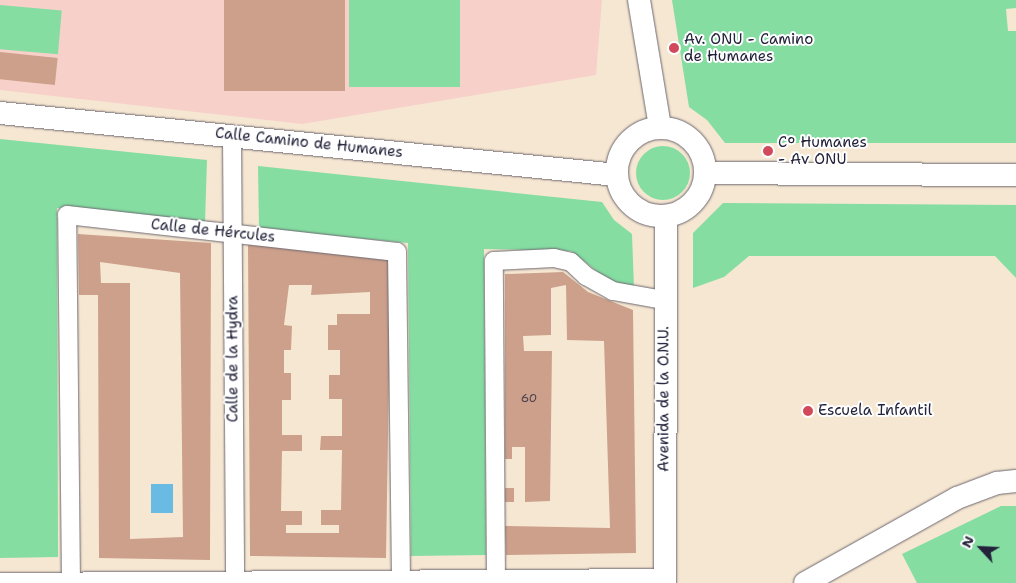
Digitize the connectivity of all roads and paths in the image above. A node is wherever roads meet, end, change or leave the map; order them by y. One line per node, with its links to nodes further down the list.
1 (639, 0): 3 (street)
2 (0, 113): 4 (street, Calle Camino de Humanes)
3 (660, 127): 5 (street); 6 (street)
4 (232, 135): 6 (street, Calle Camino de Humanes); 9 (street, Calle de la Hydra)
5 (706, 173): 7 (street); 8 (street)
6 (617, 175): 8 (street)
7 (1016, 175)
8 (666, 216): 10 (street, Avenida de la O.N.U.)
9 (232, 234): 12 (street, Calle de la Hydra); 13 (street, Calle de Hércules); 17 (street, Calle de Hércules)
10 (664, 300): 14 (street); 15 (street, Avenida de la O.N.U.)
11 (1016, 481): 18 (street)
12 (235, 581): 13 (street); 17 (street)
13 (401, 581): 14 (street)
14 (496, 581): 15 (street)
15 (665, 581)
16 (0, 582): 17 (street)
17 (71, 582)
18 (805, 583)

